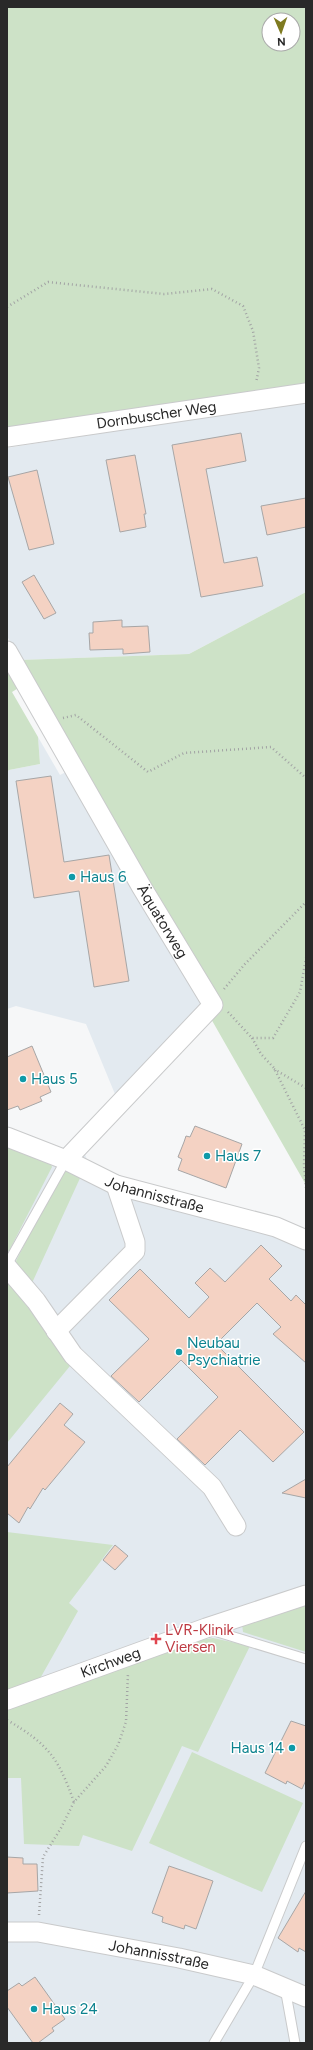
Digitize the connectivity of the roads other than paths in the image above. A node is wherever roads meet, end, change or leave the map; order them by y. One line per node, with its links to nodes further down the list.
1 (306, 393): 2 (street, Dornbuscher Weg)
2 (7, 437)
3 (8, 654): 5 (street, Äquatorweg)
4 (7, 1137): 5 (street, Johannisstraße)
5 (66, 1160): 6 (street, Johannisstraße); 8 (lane)
6 (116, 1185): 7 (street, Johannisstraße); 9 (street)
7 (306, 1240)
8 (7, 1266): 9 (street)
9 (56, 1331): 10 (street)
10 (236, 1526)
11 (306, 1596): 12 (street, Kirchweg)
12 (206, 1628): 13 (lane); 14 (street, Kirchweg)
13 (306, 1659)
14 (7, 1700)
15 (306, 1846): 17 (lane)
16 (7, 1932): 17 (street, Johannisstraße)
17 (254, 1975): 18 (street, Johannisstraße); 20 (lane)
18 (285, 1988): 19 (street, Johannisstraße); 21 (lane)
19 (306, 1997)
20 (214, 2043)
21 (295, 2043)

